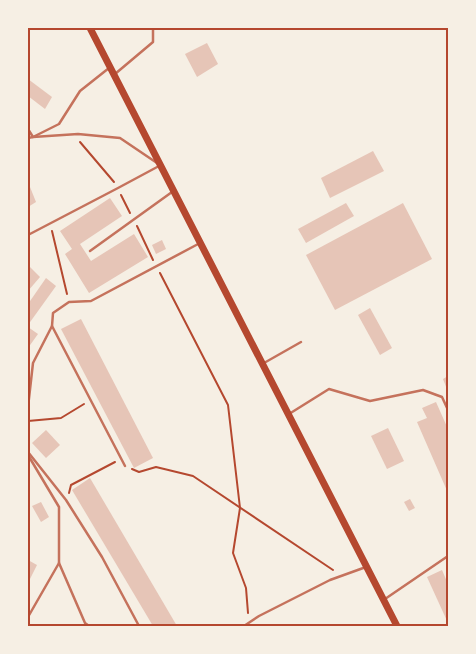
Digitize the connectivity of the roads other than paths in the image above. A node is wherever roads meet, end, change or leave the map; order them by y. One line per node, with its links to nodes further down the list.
1 (90, 28): 3 (main road)
2 (153, 28): 4 (lane)
3 (110, 67): 4 (main road); 6 (lane)
4 (114, 75): 8 (main road)
5 (28, 129): 6 (lane)
6 (33, 136): 7 (lane); 8 (lane)
7 (28, 138)
8 (160, 165): 9 (main road); 10 (lane)
9 (174, 190): 11 (main road); 12 (lane)
10 (28, 235)
11 (200, 242): 13 (lane); 15 (main road)
12 (90, 251)
13 (52, 326): 16 (lane); 20 (lane)
14 (301, 342): 15 (lane)
15 (262, 363): 18 (main road)
16 (28, 407)
17 (448, 410): 18 (lane)
18 (288, 414): 23 (main road)
19 (28, 453): 22 (lane); 27 (lane)
20 (125, 466)
21 (448, 556): 24 (lane)
22 (59, 562): 25 (lane); 26 (lane)
23 (367, 567): 24 (main road); 28 (lane)
24 (384, 600): 29 (main road)
25 (28, 617)
26 (89, 626)
27 (139, 626)
28 (244, 626)
29 (397, 626)

